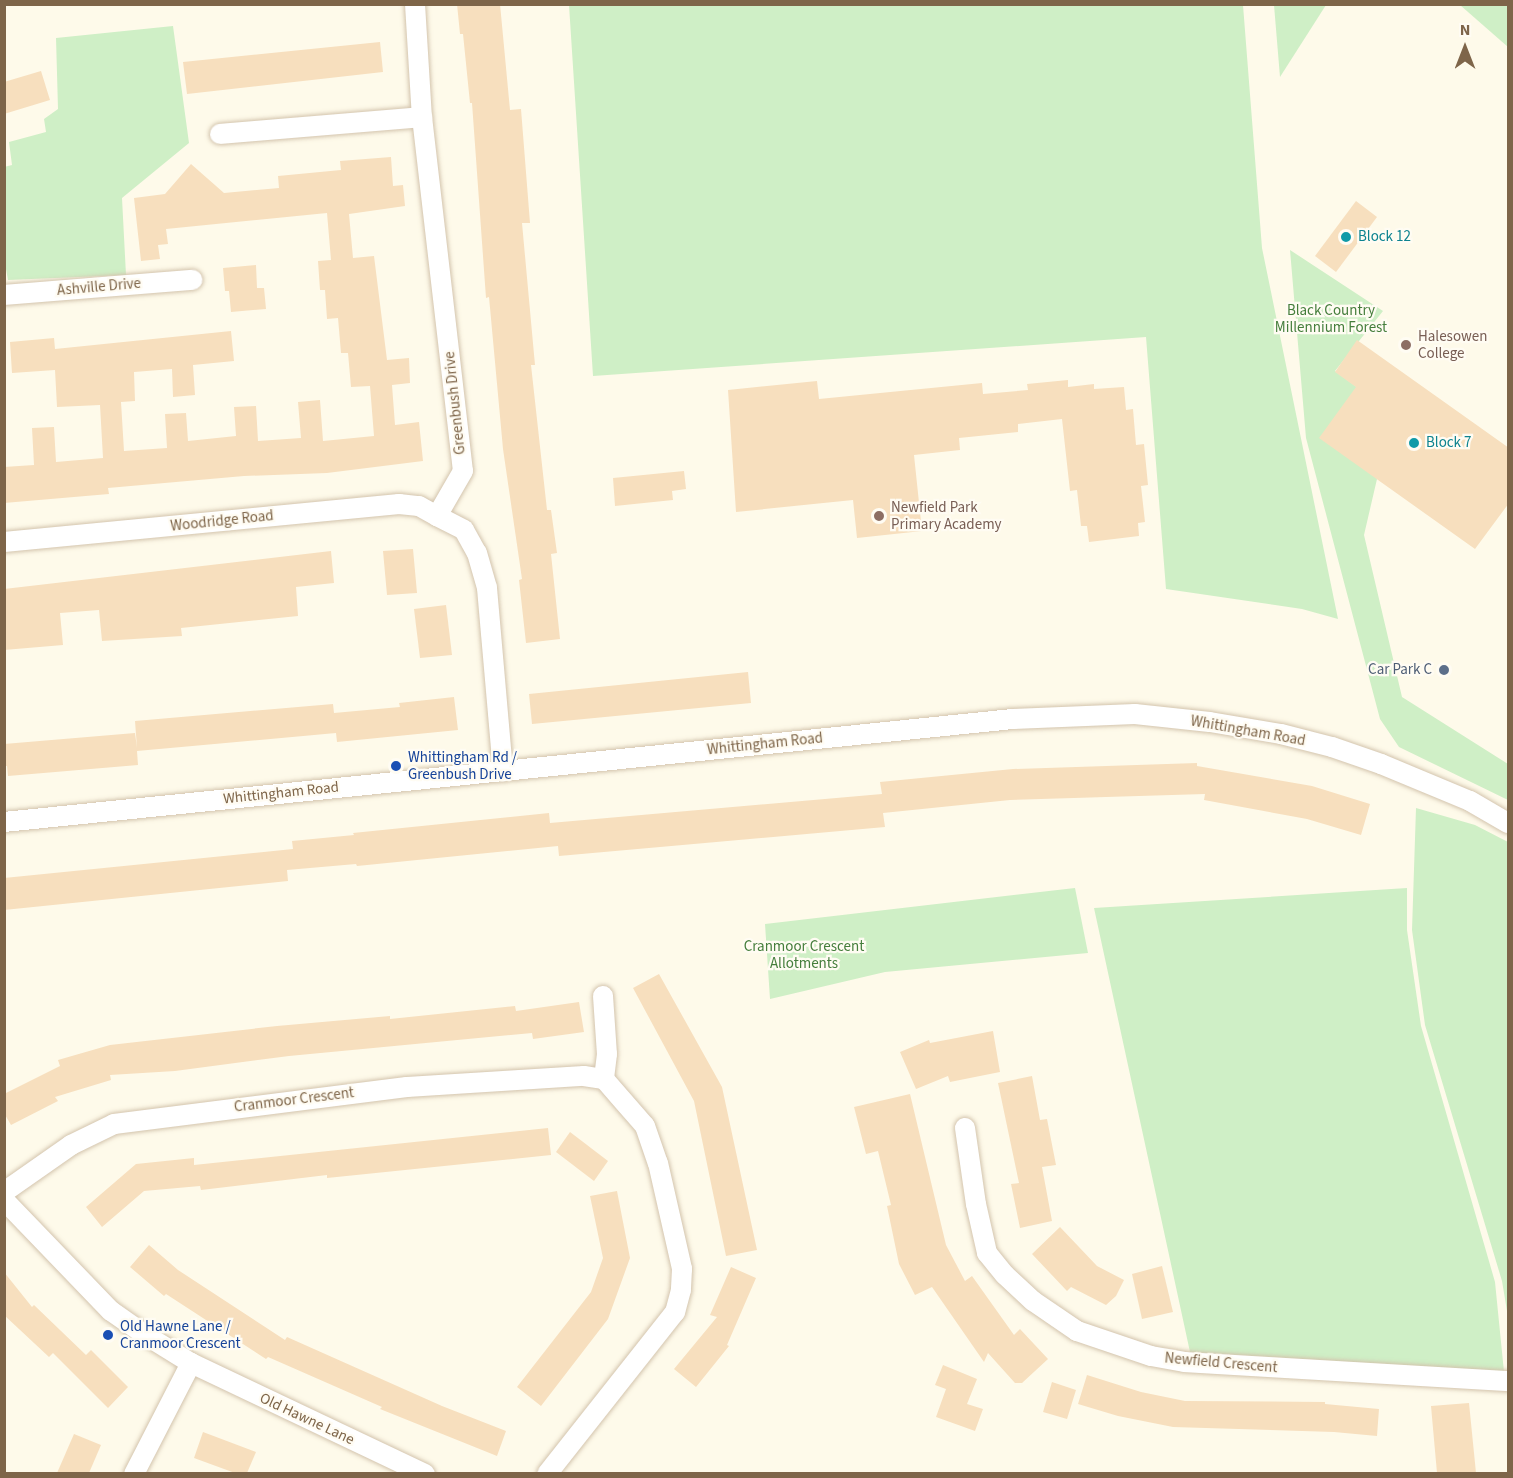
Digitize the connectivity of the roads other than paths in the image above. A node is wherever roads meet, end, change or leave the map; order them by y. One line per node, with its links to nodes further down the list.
1 (415, 4): 2 (street, Greenbush Drive)
2 (422, 117): 3 (street); 6 (street, Greenbush Drive)
3 (220, 134)
4 (192, 280): 5 (street, Ashville Drive)
5 (5, 292)
6 (437, 516): 7 (street, Woodridge Road); 8 (street)
7 (4, 542)
8 (503, 771): 9 (street, Whittingham Road); 10 (street, Whittingham Road)
9 (4, 822)
10 (1509, 823)
11 (603, 996): 12 (street)
12 (604, 1079): 14 (street, Cranmoor Crescent); 20 (street)
13 (965, 1128): 17 (street, Newfield Crescent)
14 (4, 1192)
15 (4, 1200): 16 (street, Old Hawne Lane)
16 (191, 1363): 18 (street); 19 (street, Old Hawne Lane)
17 (1509, 1381)
18 (134, 1473)
19 (425, 1473)
20 (547, 1473)

